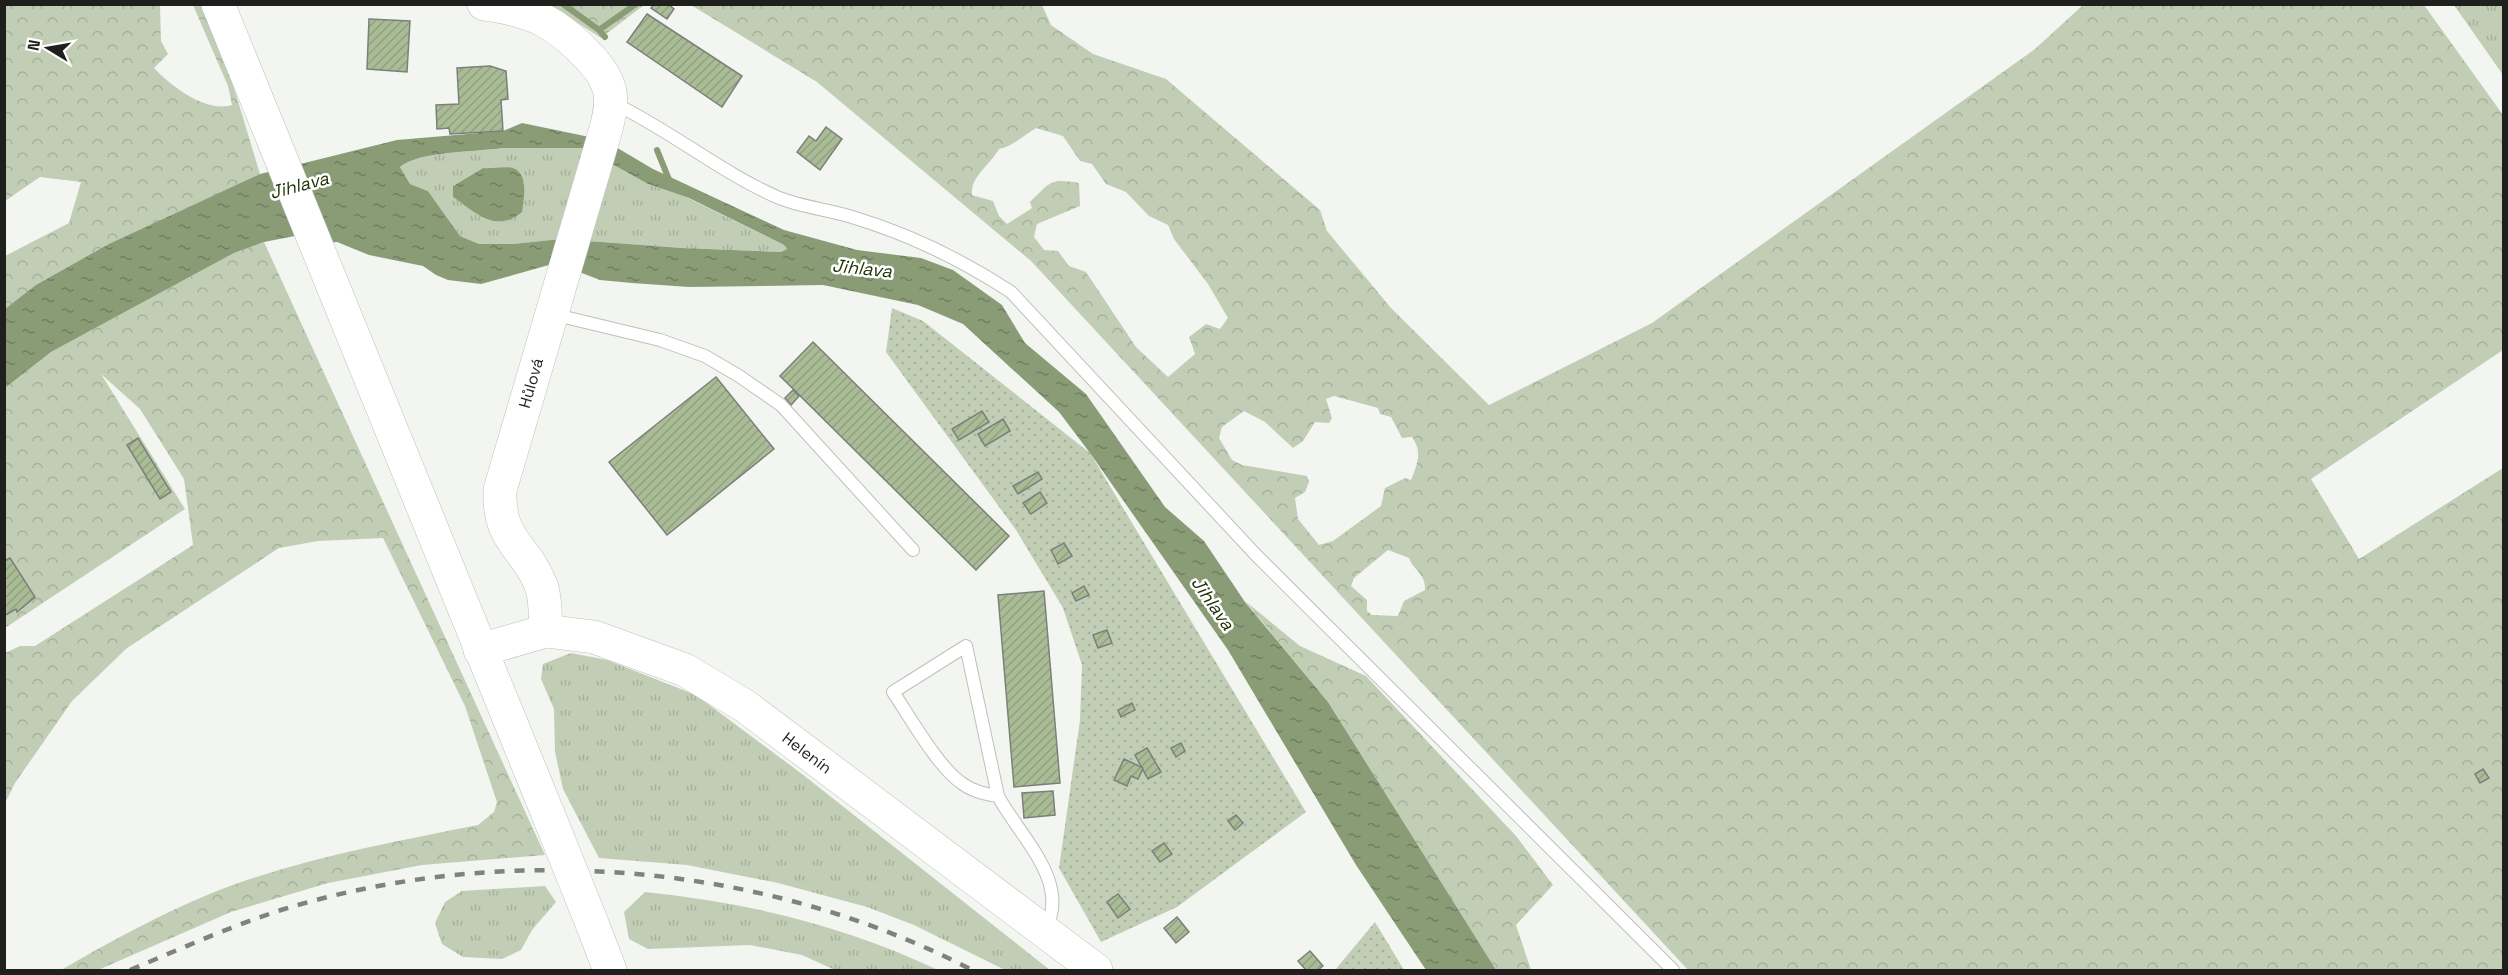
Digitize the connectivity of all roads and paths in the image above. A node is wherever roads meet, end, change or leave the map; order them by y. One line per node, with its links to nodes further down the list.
1 (218, 4): 7 (street)
2 (484, 4): 3 (street)
3 (608, 116): 4 (street, Hůlová); 12 (lane)
4 (556, 299): 5 (lane); 6 (street, Hůlová)
5 (913, 550)
6 (546, 631): 7 (street, Helenín); 9 (street, Helenín)
7 (480, 650): 10 (street, bridge)
8 (998, 796): 8 (lane); 9 (lane)
9 (1044, 931): 11 (street, Helenín)
10 (610, 970)
11 (1096, 970)
12 (1673, 970)

